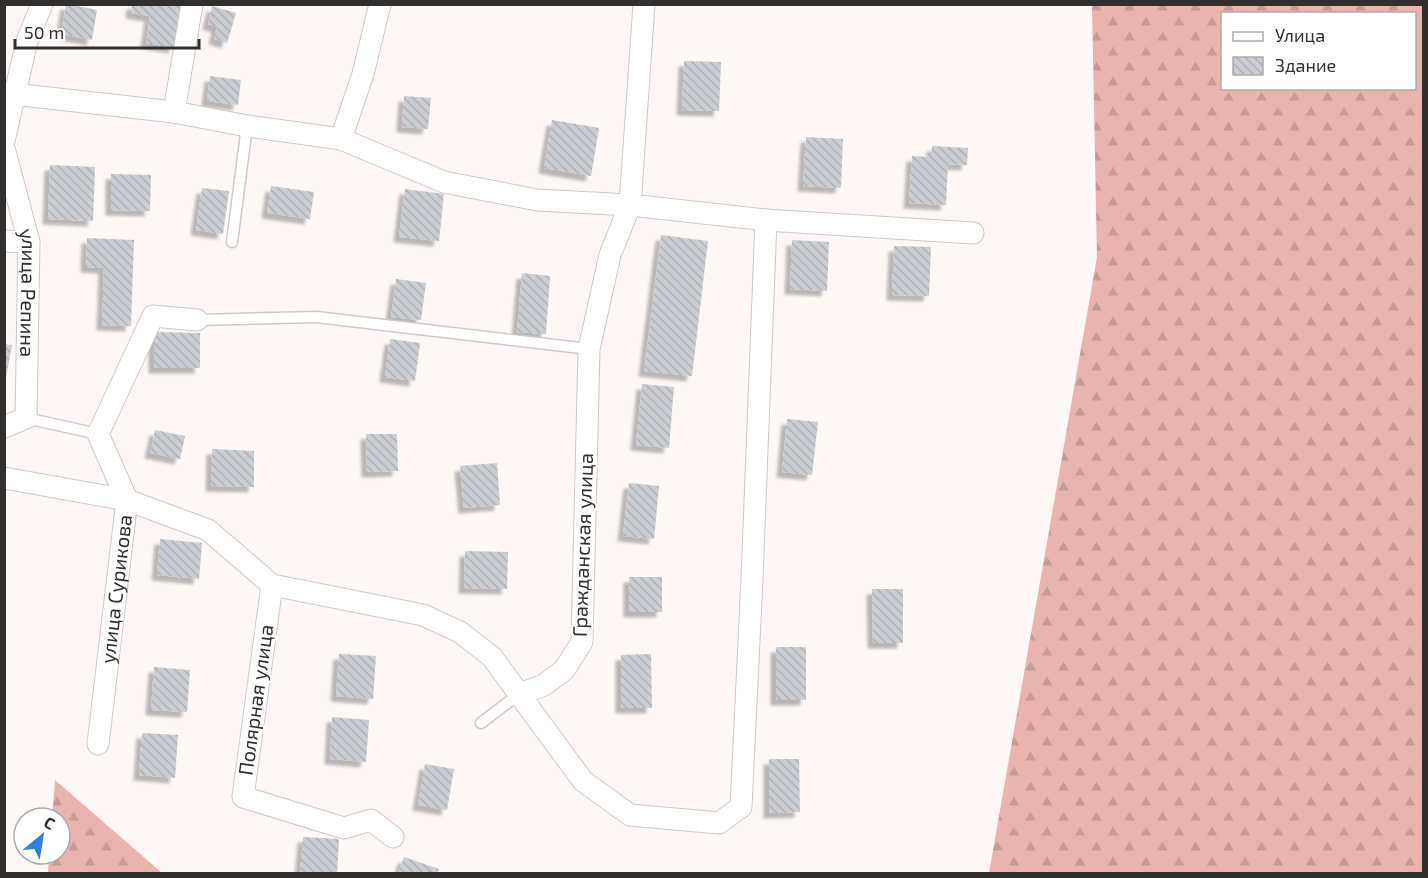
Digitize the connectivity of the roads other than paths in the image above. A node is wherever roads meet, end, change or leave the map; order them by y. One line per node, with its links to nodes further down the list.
1 (42, 4): 5 (street)
2 (192, 4): 6 (street)
3 (380, 4): 8 (street)
4 (644, 4): 11 (street, Гражданская улица)
5 (10, 93): 6 (street); 9 (street)
6 (174, 112): 7 (street)
7 (247, 126): 8 (street); 16 (lane)
8 (341, 139): 11 (street)
9 (4, 141)
10 (4, 148): 15 (street, улица Репина)
11 (630, 205): 12 (street); 18 (street, Гражданская улица)
12 (766, 220): 13 (street); 25 (street)
13 (973, 233)
14 (4, 241): 15 (street)
15 (29, 242): 19 (street, улица Репина)
16 (232, 242)
17 (197, 320): 18 (lane); 21 (street)
18 (590, 349): 25 (street, Гражданская улица)
19 (26, 418): 20 (street); 21 (lane)
20 (4, 427)
21 (98, 434): 23 (street, улица Сурикова)
22 (4, 478): 23 (street)
23 (127, 500): 24 (street); 27 (street, улица Сурикова)
24 (272, 585): 25 (street); 28 (street, Полярная улица)
25 (519, 694): 26 (lane)
26 (481, 723)
27 (98, 744)
28 (393, 837)

